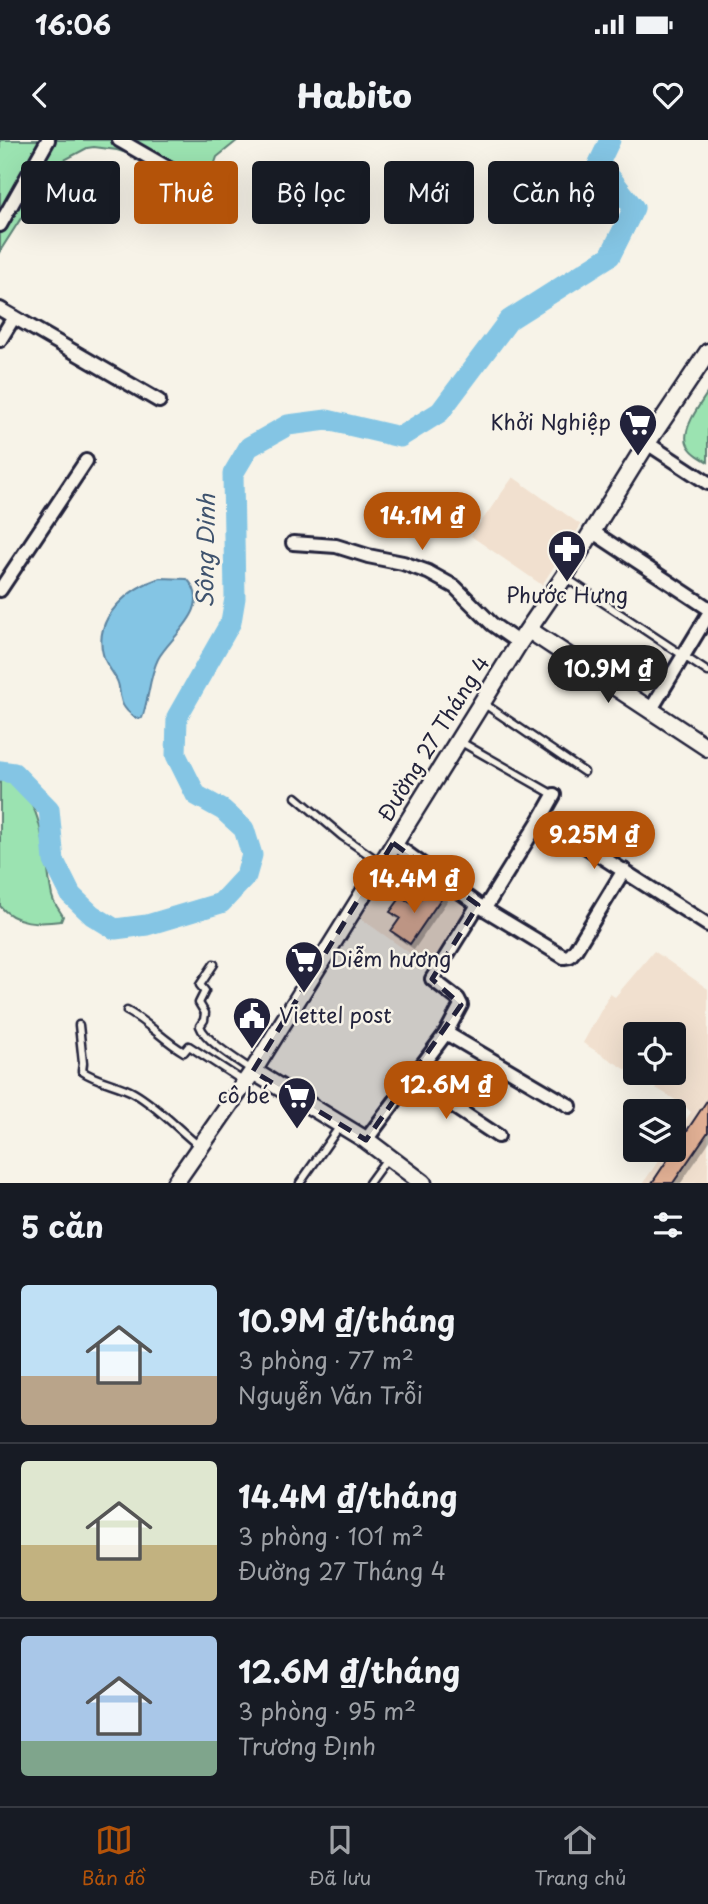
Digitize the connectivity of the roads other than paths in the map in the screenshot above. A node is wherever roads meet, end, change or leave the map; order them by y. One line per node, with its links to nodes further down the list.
1 (48, 140): 4 (street)
2 (119, 140): 3 (street)
3 (156, 161)
4 (0, 225)
5 (0, 309): 6 (street)
6 (14, 317): 7 (street); 9 (street)
7 (0, 340)
8 (708, 352): 10 (street, Đường 27 Tháng 4)
9 (159, 401)
10 (647, 443): 12 (street); 13 (street, Đường 27 Tháng 4)
11 (86, 461): 16 (street)
12 (708, 483)
13 (593, 532): 15 (street, Đường 27 Tháng 4); 17 (street)
14 (293, 543): 19 (street)
15 (564, 577): 19 (street, Đường 27 Tháng 4); 20 (lane)
16 (0, 590)
17 (708, 608)
18 (708, 615): 20 (street)
19 (524, 636): 22 (street, Đường 27 Tháng 4); 23 (street)
20 (684, 656): 21 (lane); 23 (street)
21 (708, 672)
22 (483, 703): 24 (street, Đường 27 Tháng 4); 26 (lane)
23 (650, 710): 25 (street)
24 (459, 741): 27 (lane); 30 (street, Đường 27 Tháng 4)
25 (708, 748)
26 (584, 772)
27 (554, 795): 29 (street)
28 (296, 797): 31 (lane)
29 (541, 818): 32 (street); 33 (street)
30 (393, 844): 31 (street, Đường 27 Tháng 4); 33 (street)
31 (381, 863): 39 (street, Đường 27 Tháng 4)
32 (624, 870): 33 (street); 34 (street)
33 (482, 906): 38 (street)
34 (708, 925)
35 (214, 964): 39 (lane)
36 (127, 1011): 39 (lane)
37 (79, 1026): 45 (lane)
38 (446, 1033): 40 (street); 41 (street)
39 (249, 1076): 42 (street); 45 (street, Đường 27 Tháng 4)
40 (412, 1079): 43 (street); 44 (street)
41 (570, 1106)
42 (341, 1124): 44 (street); 48 (lane)
43 (498, 1136)
44 (366, 1140): 46 (street)
45 (200, 1147): 47 (street, Đường 27 Tháng 4)
46 (388, 1157): 49 (lane); 50 (street)
47 (175, 1183)
48 (300, 1183)
49 (369, 1183)
50 (423, 1183)

